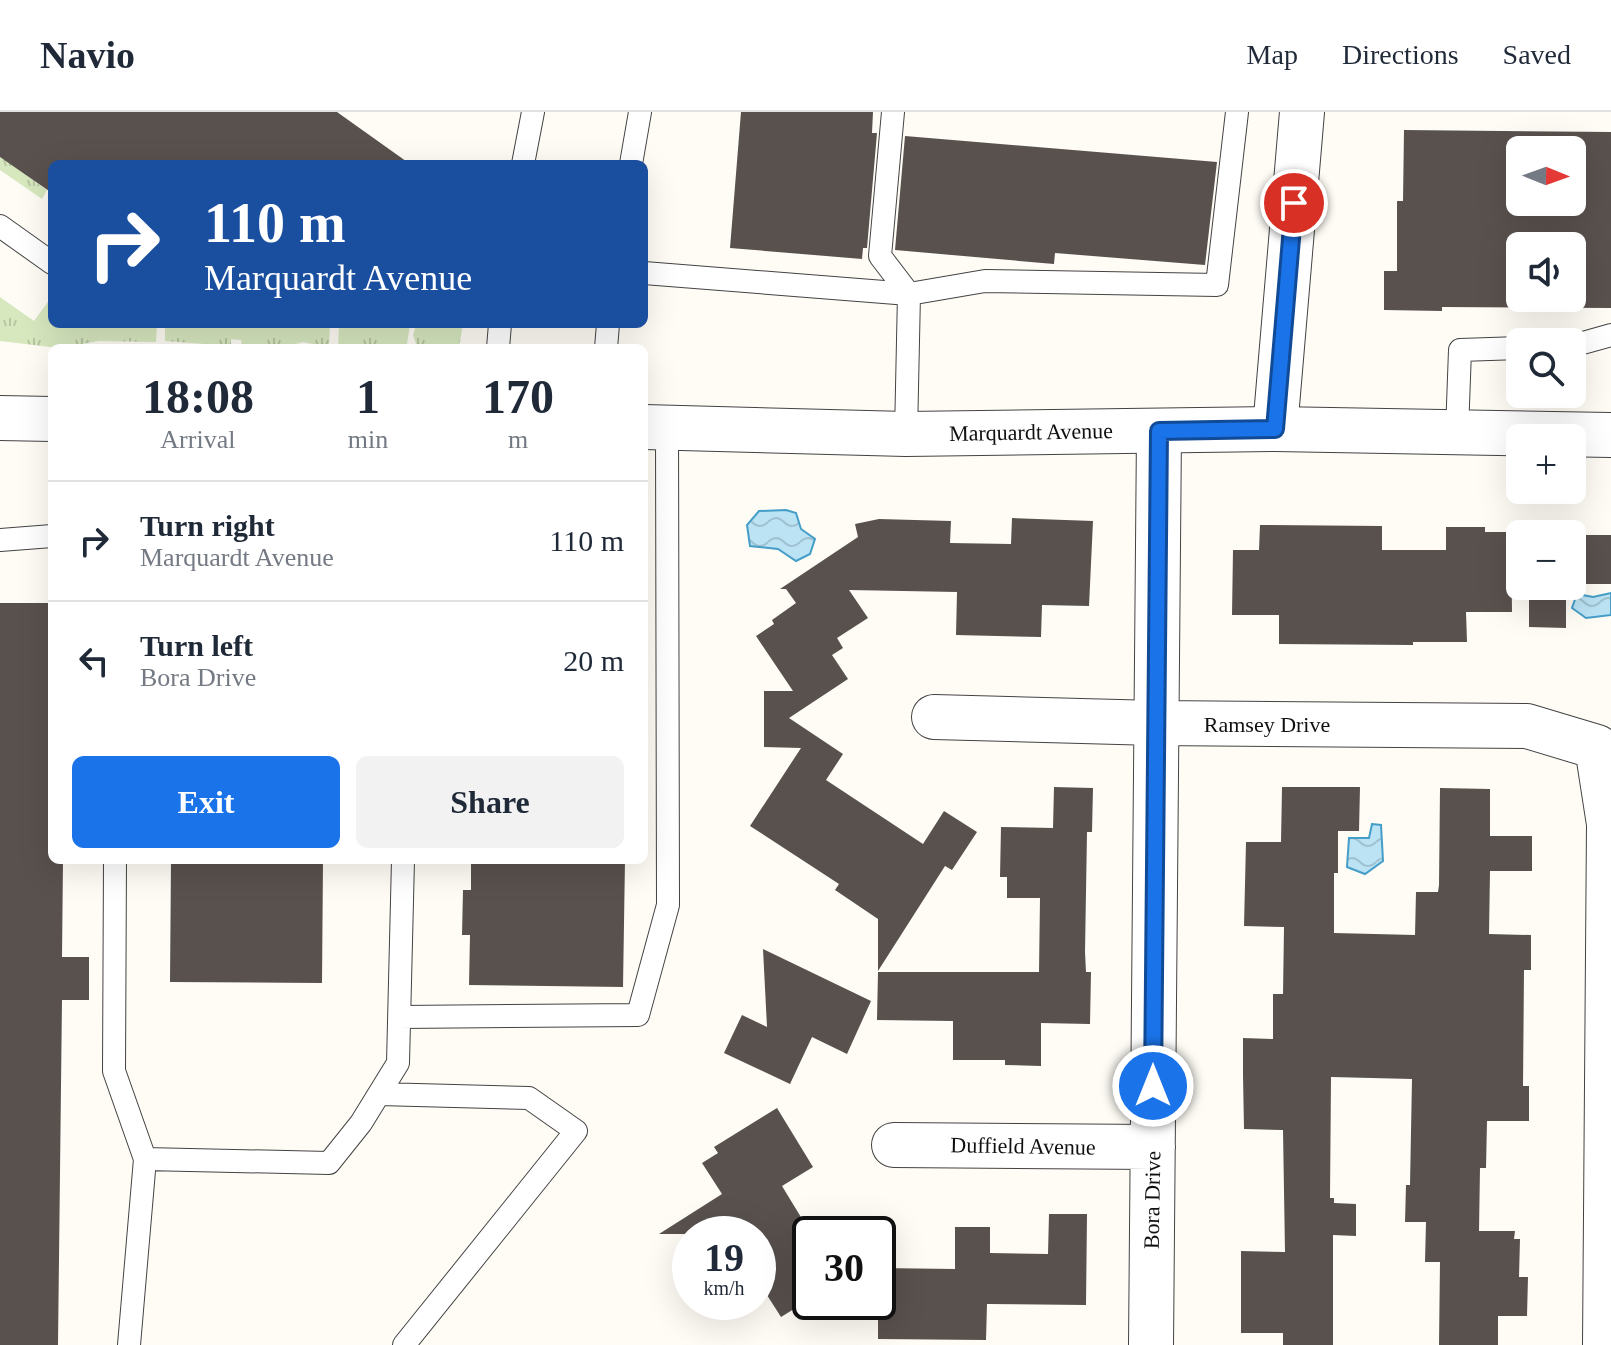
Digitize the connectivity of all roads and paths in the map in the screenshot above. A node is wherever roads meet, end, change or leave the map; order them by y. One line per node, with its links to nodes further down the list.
1 (533, 112): 6 (lane)
2 (640, 112): 7 (lane)
3 (893, 112): 11 (lane)
4 (1237, 112): 11 (lane)
5 (1302, 112): 18 (street)
6 (524, 160)
7 (632, 160)
8 (0, 226): 9 (lane)
9 (48, 260)
10 (648, 273): 11 (lane)
11 (909, 294): 21 (lane)
12 (1611, 335): 13 (lane)
13 (1586, 342)
14 (1506, 348): 20 (lane)
15 (0, 418): 16 (street)
16 (48, 419)
17 (655, 427): 21 (street, Marquardt Avenue); 29 (lane)
18 (1275, 429): 19 (street, Marquardt Avenue); 20 (street, Marquardt Avenue)
19 (1159, 431): 21 (street, Marquardt Avenue); 26 (street, Bora Drive)
20 (1457, 432): 22 (street, Marquardt Avenue)
21 (906, 434)
22 (1611, 435)
23 (48, 536): 24 (lane)
24 (0, 540)
25 (934, 717): 26 (street, Ramsey Drive)
26 (1156, 723): 32 (street, Bora Drive); 37 (street, Ramsey Drive)
27 (115, 864): 33 (lane)
28 (403, 864): 29 (lane)
29 (400, 1017): 30 (lane)
30 (379, 1094): 33 (lane); 35 (lane)
31 (894, 1145): 32 (street, Duffield Avenue)
32 (1153, 1147): 36 (street, Bora Drive)
33 (145, 1159): 34 (lane)
34 (129, 1345)
35 (404, 1345)
36 (1151, 1345)
37 (1605, 1345)

